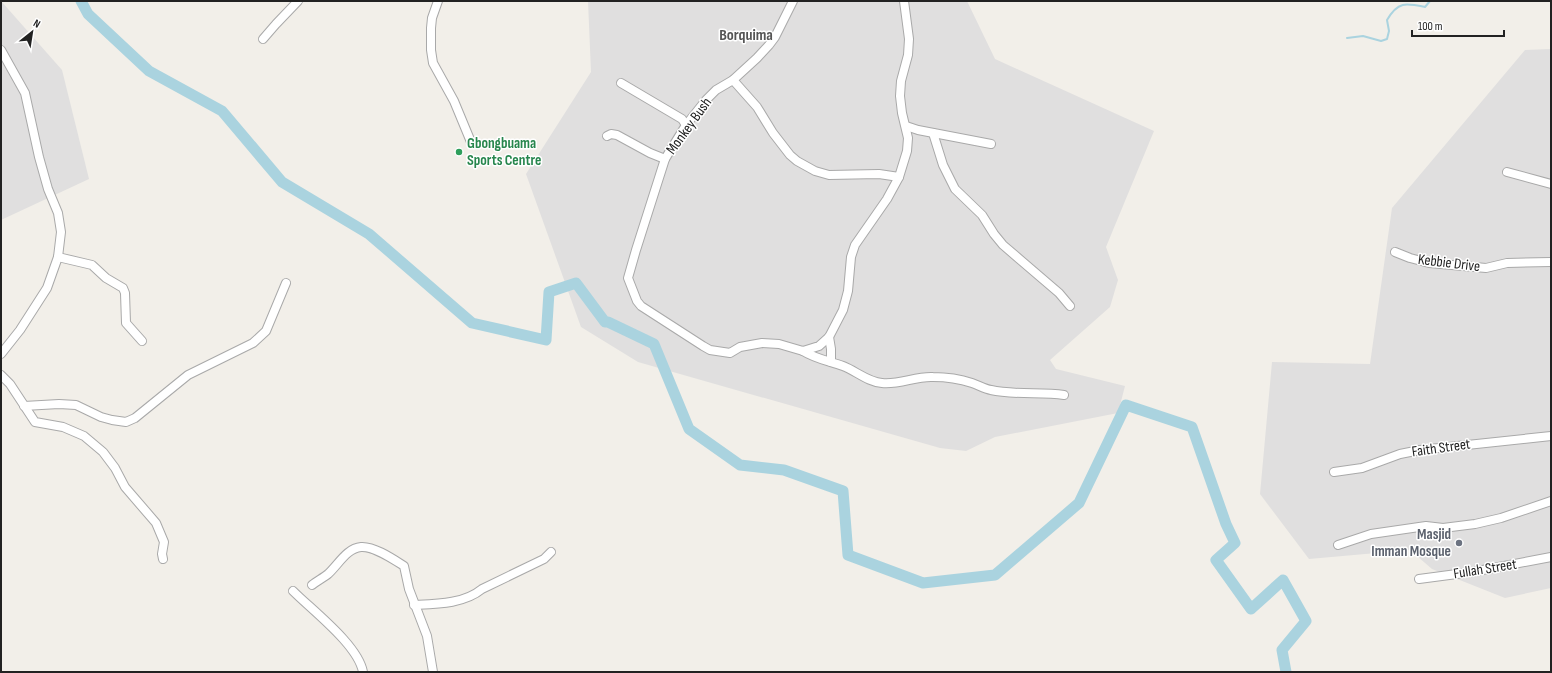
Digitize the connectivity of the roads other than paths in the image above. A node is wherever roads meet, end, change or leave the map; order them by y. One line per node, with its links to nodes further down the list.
1 (298, 1): 5 (street)
2 (438, 1): 13 (street)
3 (793, 1): 7 (street, Monkey Bush)
4 (904, 1): 10 (street)
5 (264, 39)
6 (1, 50): 20 (street)
7 (733, 80): 9 (street, Monkey Bush); 17 (street)
8 (621, 83): 9 (street)
9 (686, 126): 15 (street, Monkey Bush)
10 (906, 126): 11 (street); 17 (street)
11 (933, 133): 14 (street); 23 (street)
12 (607, 136): 15 (street)
13 (471, 142)
14 (991, 144)
15 (665, 158): 26 (street, Monkey Bush)
16 (1506, 172): 18 (street)
17 (899, 176): 24 (street)
18 (1551, 184)
19 (1395, 252): 21 (street, Kebbie Drive)
20 (58, 257): 25 (street); 27 (street)
21 (1551, 262)
22 (286, 283): 31 (street)
23 (1070, 306)
24 (830, 336): 26 (street); 28 (street)
25 (142, 341)
26 (803, 352): 28 (street)
27 (1, 354)
28 (831, 362): 30 (street)
29 (1, 375): 31 (street)
30 (1064, 395)
31 (24, 406): 38 (street)
32 (1551, 436): 33 (street, Faith Street)
33 (1334, 472)
34 (1551, 501): 35 (street)
35 (1338, 545)
36 (551, 552): 42 (street)
37 (1551, 557): 39 (street, Fullah Street)
38 (163, 559)
39 (1419, 579)
40 (312, 585): 42 (street)
41 (293, 591): 43 (street)
42 (414, 605): 44 (street)
43 (363, 672)
44 (432, 672)

